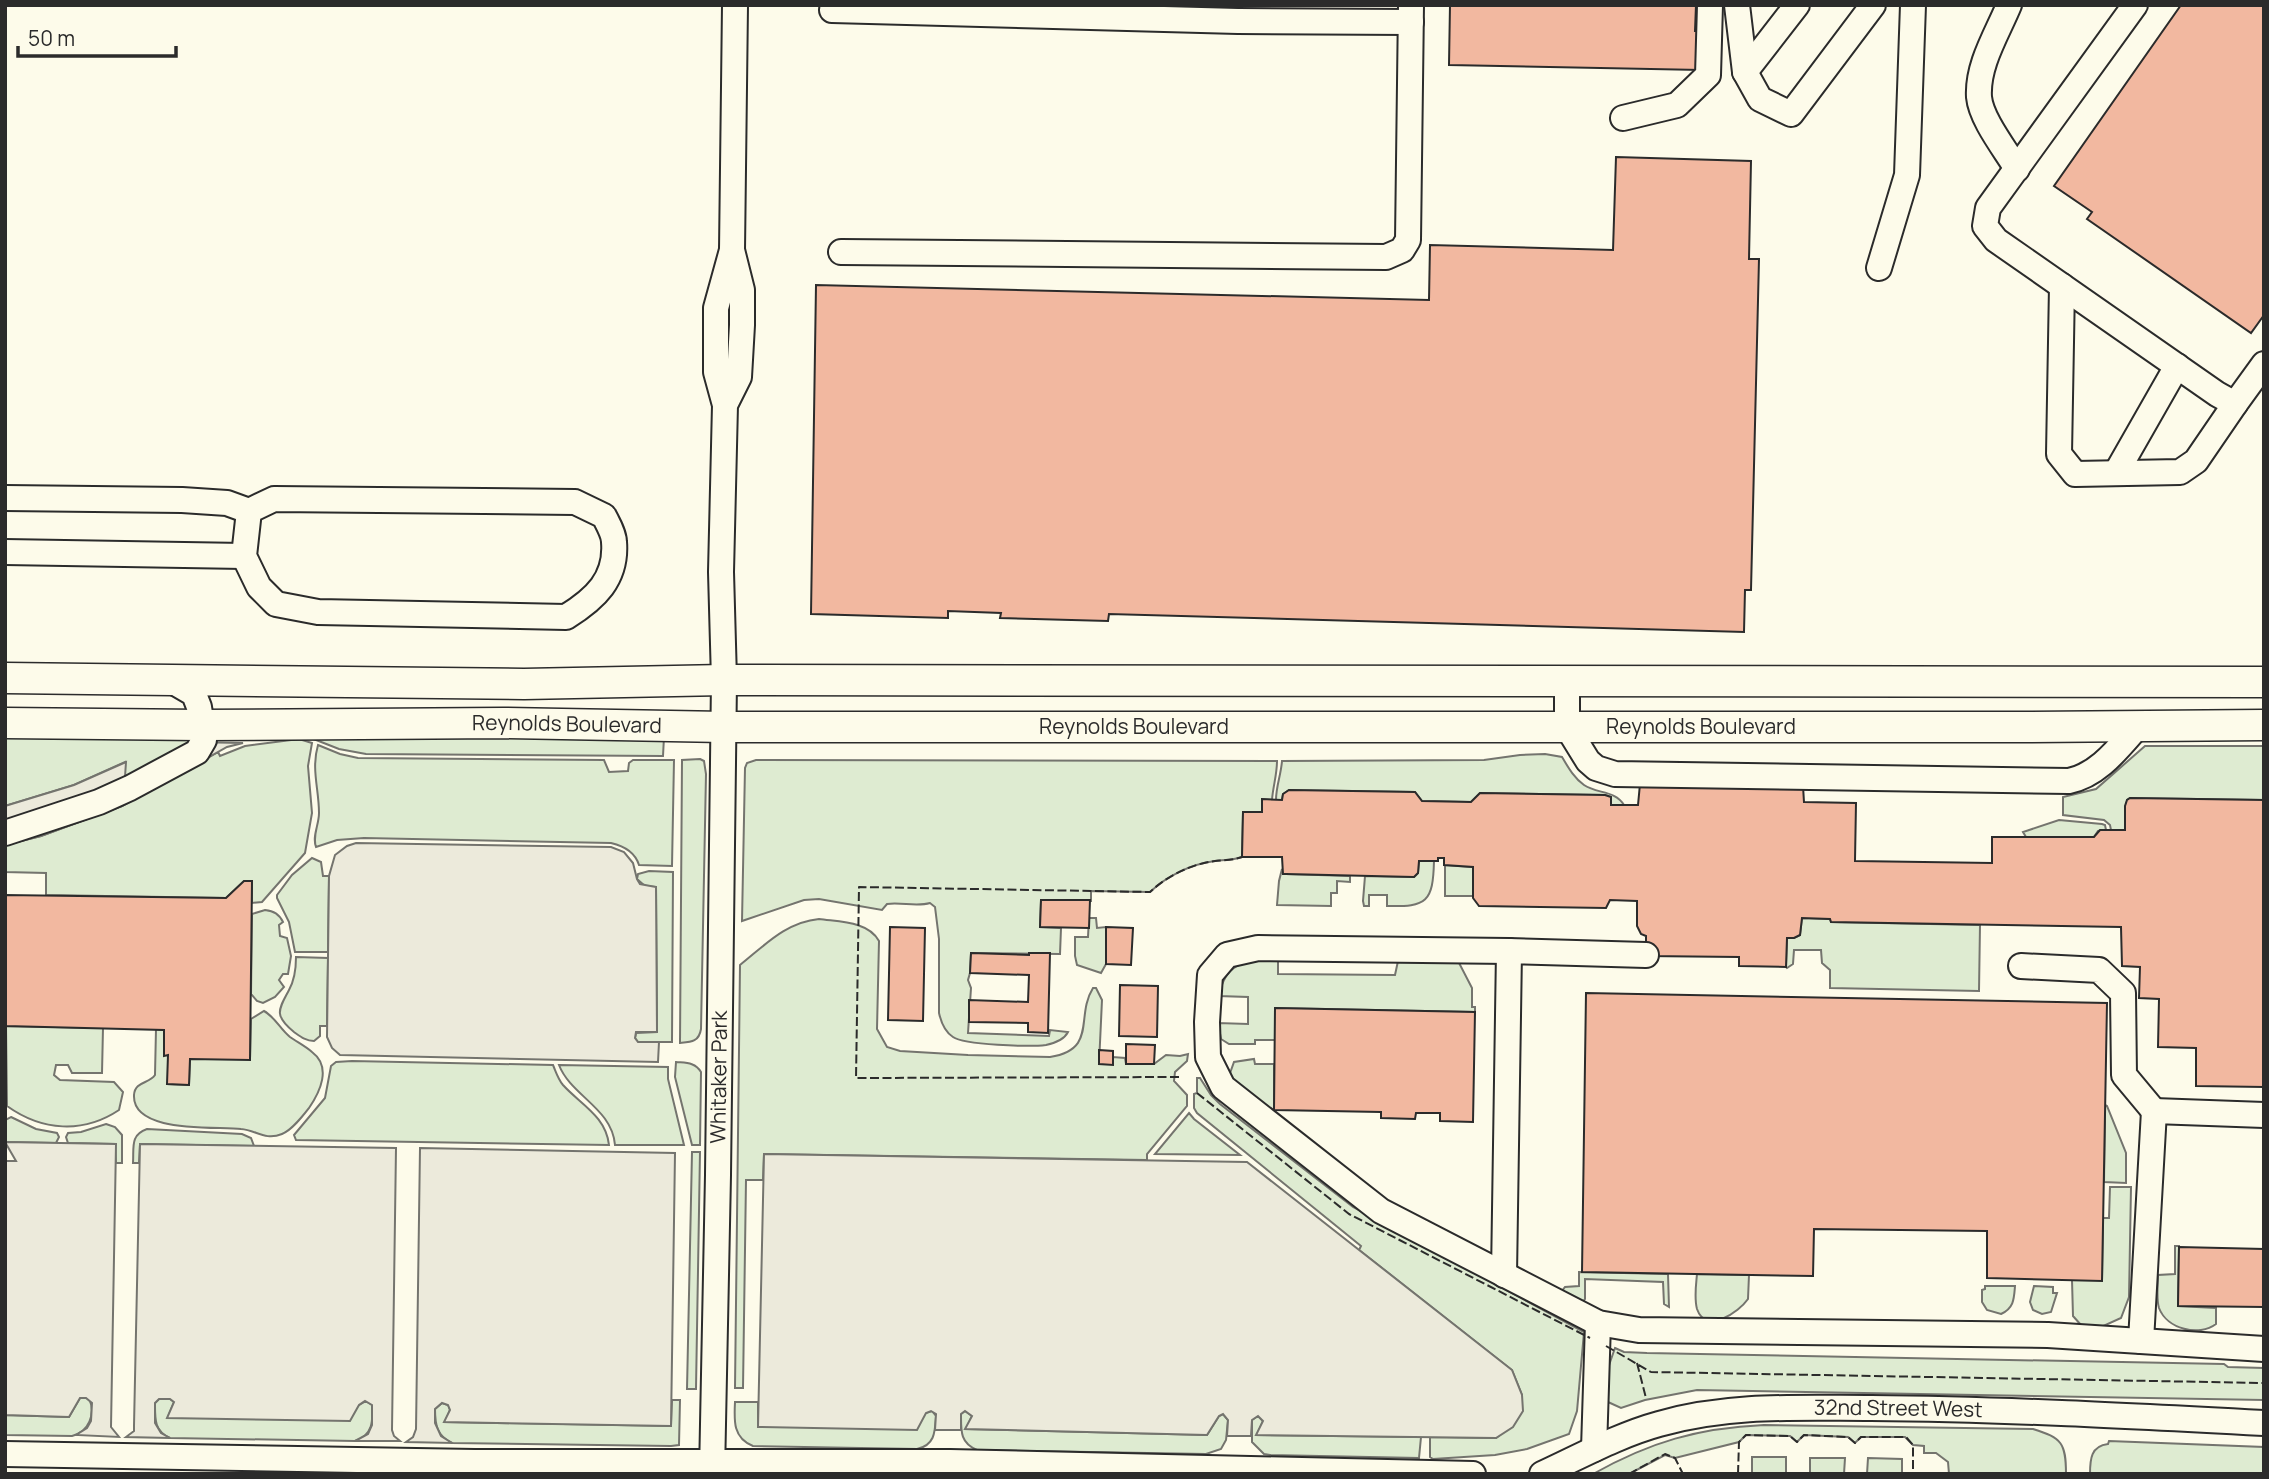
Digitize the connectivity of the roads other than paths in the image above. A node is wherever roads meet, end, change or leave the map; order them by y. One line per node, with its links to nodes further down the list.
1 (735, 5): 27 (lane, Whitaker Park)
2 (1710, 5): 12 (lane)
3 (1737, 5): 11 (lane)
4 (1797, 5): 11 (lane)
5 (1873, 5): 11 (lane)
6 (1913, 5): 15 (lane)
7 (2009, 5): 13 (lane)
8 (2135, 5): 13 (lane)
9 (832, 10): 10 (lane)
10 (1411, 14): 14 (lane)
11 (1745, 72)
12 (1623, 118)
13 (2017, 169): 16 (lane)
14 (841, 252)
15 (1879, 268)
16 (2062, 286): 18 (lane); 20 (lane)
17 (2264, 364): 19 (lane)
18 (2177, 366): 19 (lane); 20 (lane)
19 (2235, 404): 20 (lane)
20 (2116, 473)
21 (5, 498): 22 (lane)
22 (249, 511): 24 (lane); 24 (lane)
23 (5, 552): 24 (lane)
24 (244, 556)
25 (5, 678): 26 (main road, Reynolds Boulevard)
26 (170, 680): 27 (main road, Reynolds Boulevard); 31 (lane)
27 (724, 680): 28 (main road, Reynolds Boulevard); 34 (lane, Whitaker Park)
28 (1567, 681): 29 (main road, Reynolds Boulevard); 35 (lane)
29 (2264, 682)
30 (5, 723): 31 (main road, Reynolds Boulevard)
31 (200, 725): 34 (main road, Reynolds Boulevard); 36 (lane)
32 (2139, 725): 33 (main road, Reynolds Boulevard); 35 (main road, Reynolds Boulevard); 35 (lane)
33 (2264, 725)
34 (723, 727): 35 (main road, Reynolds Boulevard); 49 (lane, Whitaker Park)
35 (1567, 727)
36 (5, 833)
37 (1509, 950): 38 (lane); 42 (lane); 42 (lane)
38 (1646, 955)
39 (2021, 966): 40 (lane)
40 (2154, 1111): 41 (lane); 44 (lane)
41 (2264, 1115)
42 (1504, 1275): 43 (lane)
43 (1598, 1323): 44 (lane); 47 (lane)
44 (2141, 1341): 45 (lane)
45 (2264, 1349)
46 (2264, 1423): 47 (lane, 32nd Street West)
47 (1594, 1449): 51 (lane, 32nd Street West)
48 (5, 1454): 49 (lane)
49 (712, 1468): 50 (lane)
50 (1473, 1474)
51 (1542, 1474)

